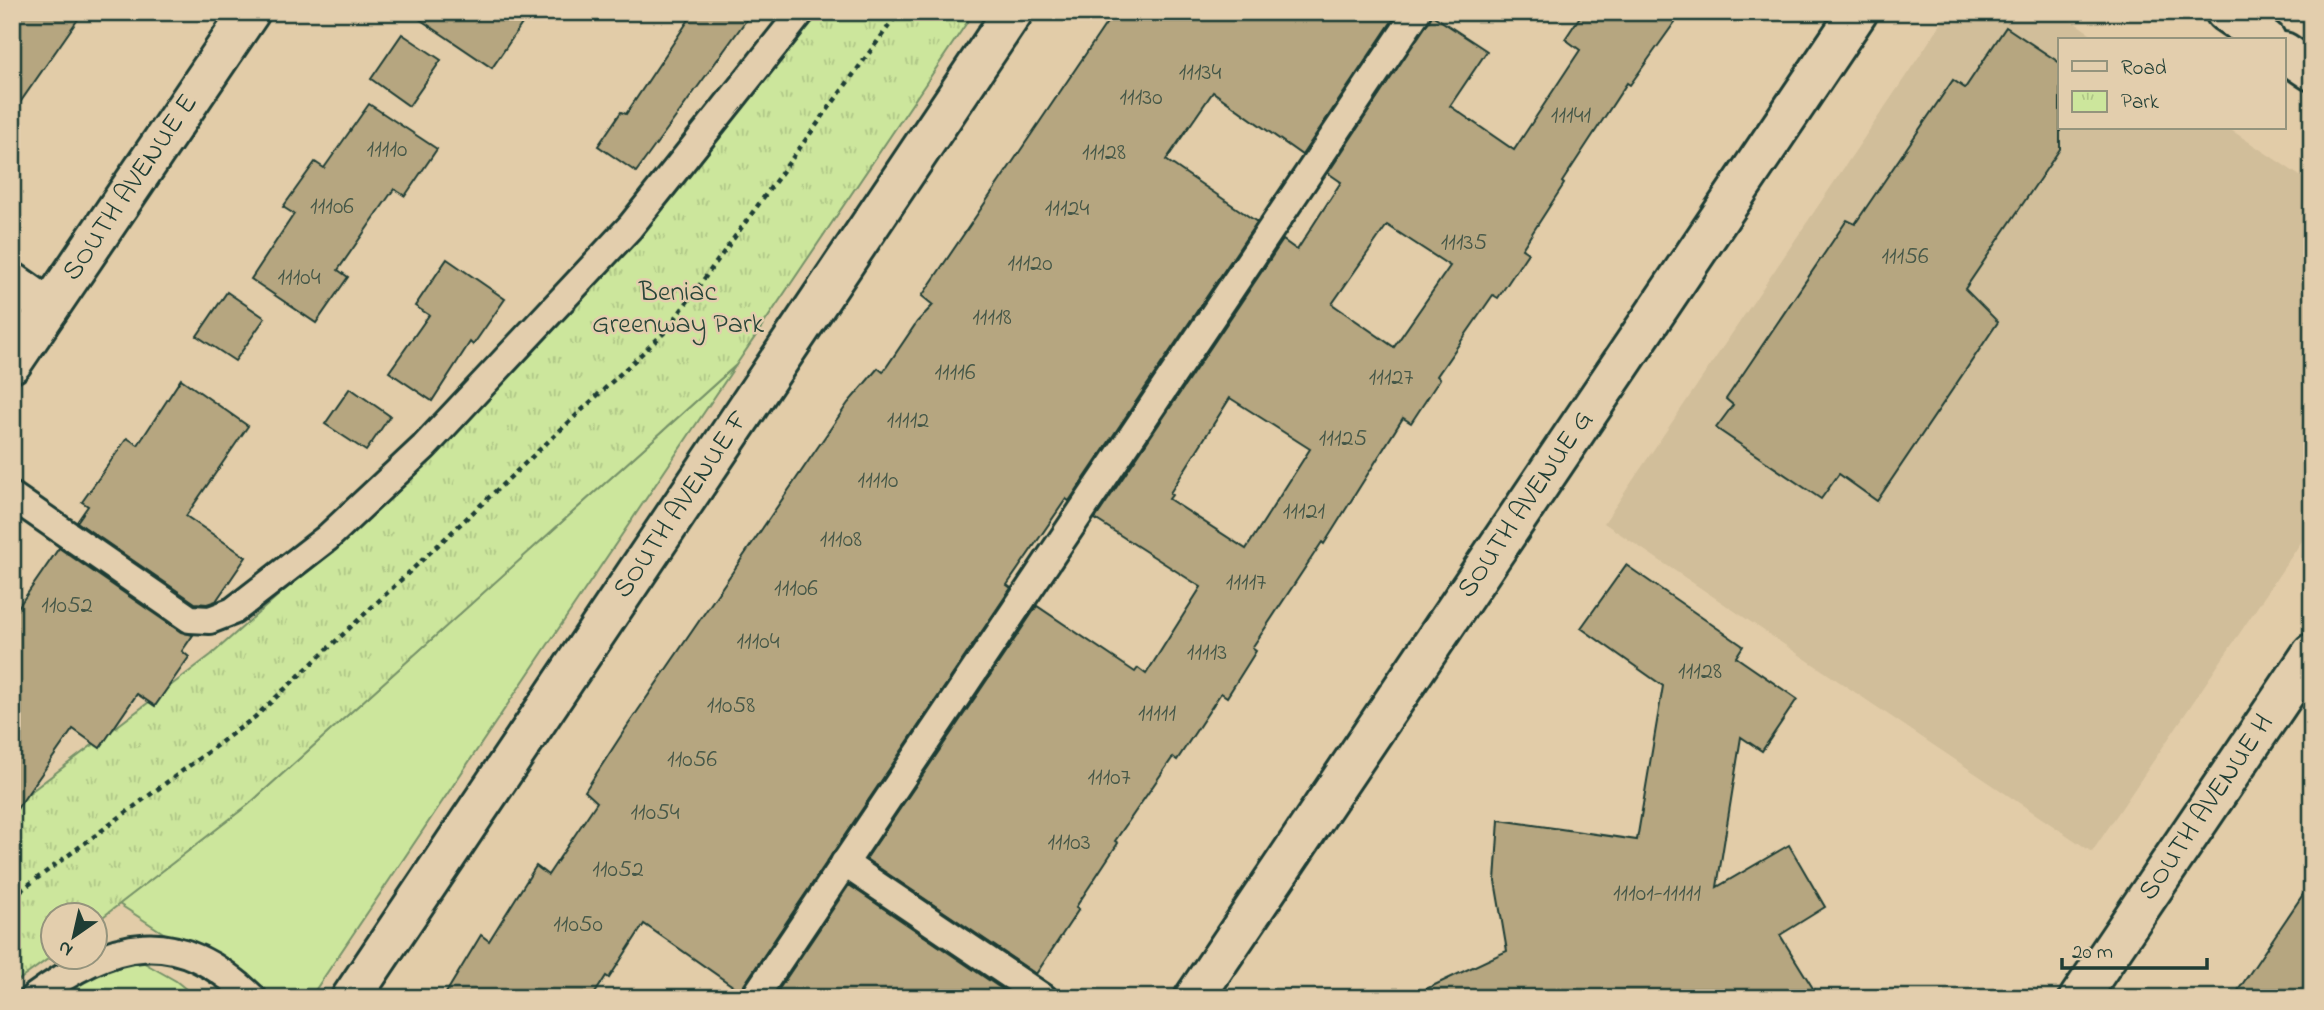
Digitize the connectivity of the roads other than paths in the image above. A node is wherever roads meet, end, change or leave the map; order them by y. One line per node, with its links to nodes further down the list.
1 (250, 12): 11 (street, SOUTH AVENUE E)
2 (800, 12): 13 (lane)
3 (1013, 12): 18 (street, SOUTH AVENUE F)
4 (1418, 12): 15 (lane)
5 (1858, 12): 21 (street, SOUTH AVENUE G)
6 (2225, 12): 7 (street)
7 (2263, 38)
8 (2286, 53): 9 (street)
9 (2312, 71)
10 (12, 282): 11 (street)
11 (50, 308): 12 (street, SOUTH AVENUE E)
12 (12, 363)
13 (12, 496)
14 (2312, 653): 22 (street, SOUTH AVENUE H)
15 (844, 863): 19 (lane); 20 (lane)
16 (33, 998): 17 (lane)
17 (253, 998)
18 (351, 998)
19 (754, 998)
20 (1044, 998)
21 (1194, 998)
22 (2079, 998)

